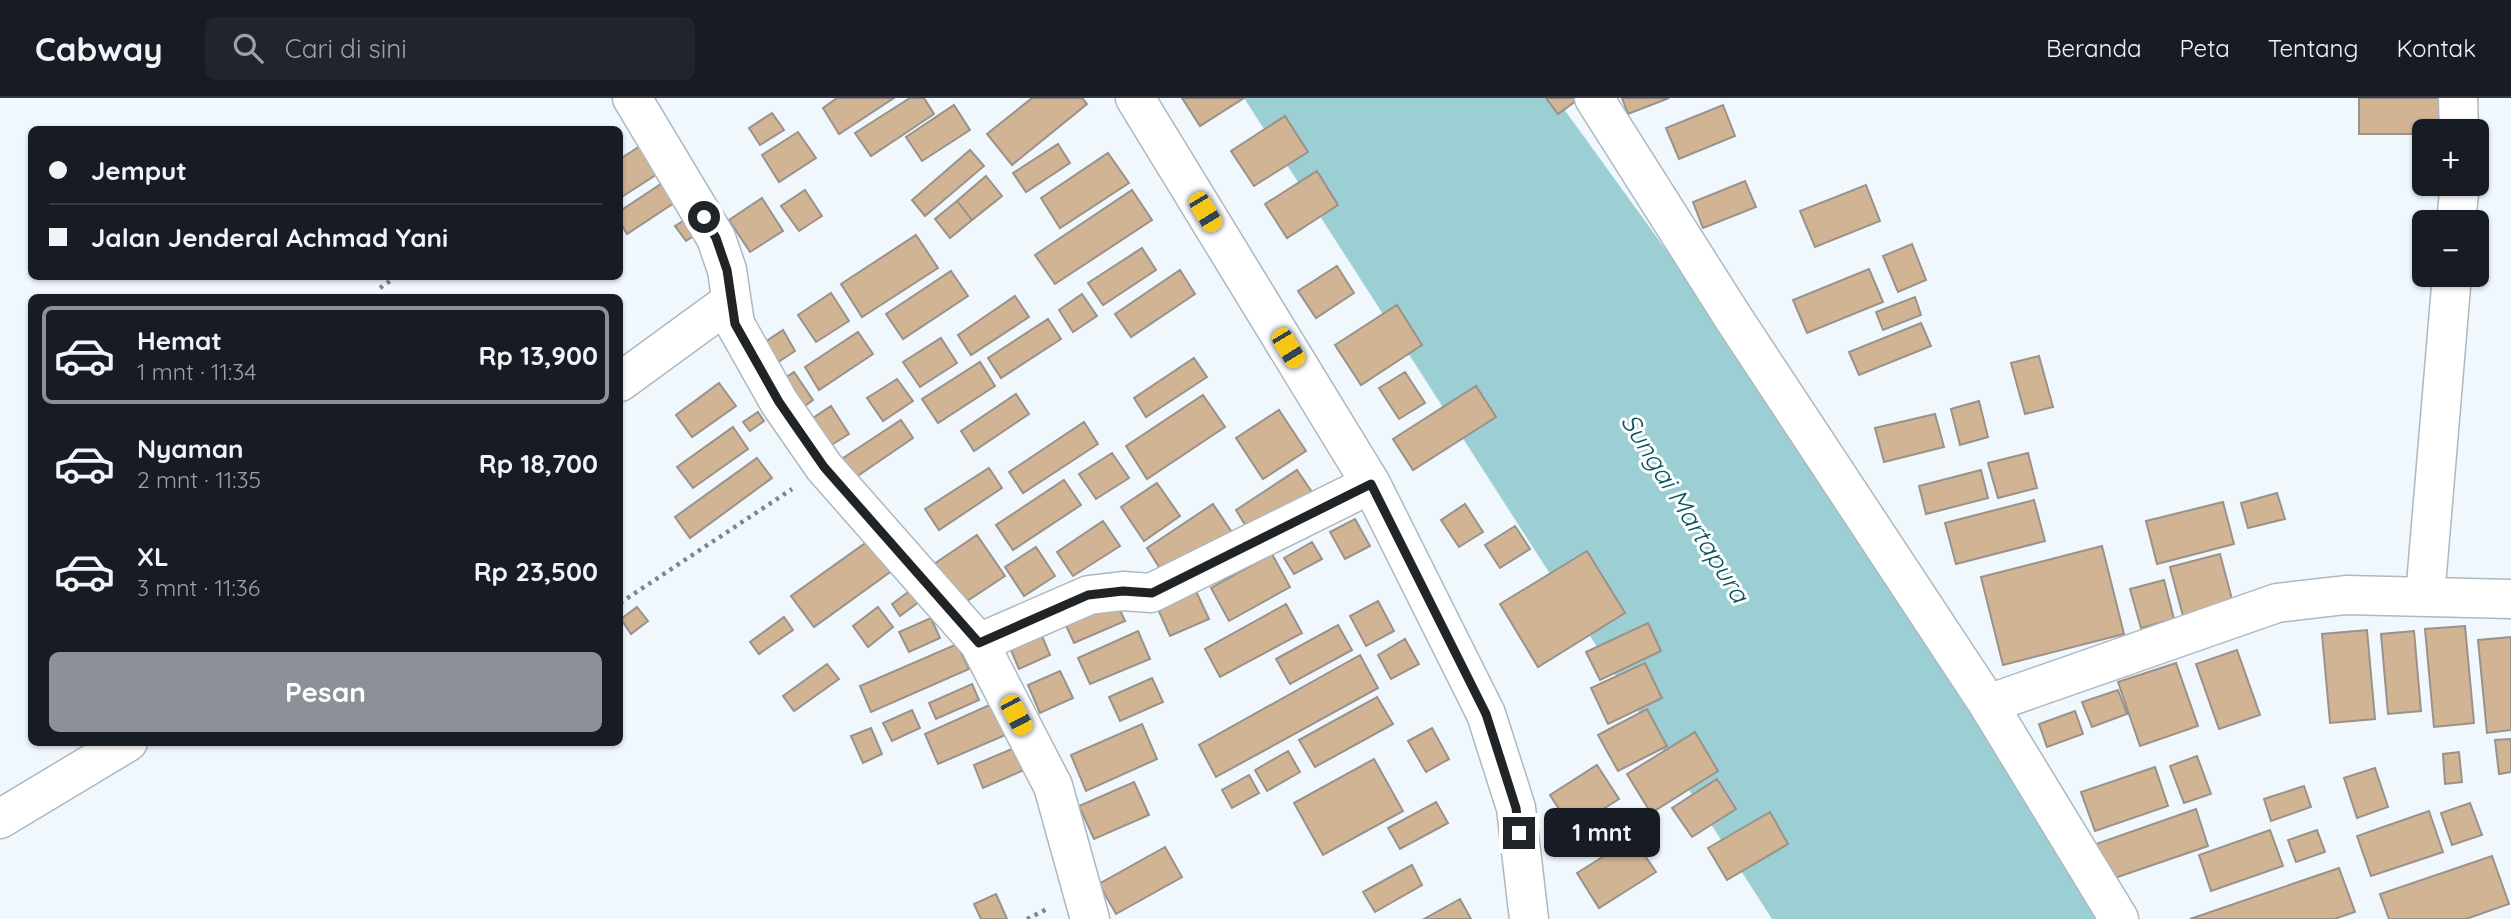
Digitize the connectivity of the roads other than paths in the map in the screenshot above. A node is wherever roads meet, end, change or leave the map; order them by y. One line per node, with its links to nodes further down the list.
1 (632, 98): 7 (main road)
2 (1135, 98): 9 (main road)
3 (1594, 98): 13 (main road)
4 (2458, 98): 5 (main road)
5 (2459, 119)
6 (2451, 287): 10 (main road)
7 (732, 301): 8 (main road); 12 (main road)
8 (623, 380)
9 (1371, 484): 12 (main road); 17 (main road)
10 (2425, 597): 11 (main road); 13 (main road)
11 (2511, 598)
12 (979, 643): 16 (main road)
13 (1989, 704): 18 (main road)
14 (121, 746): 15 (main road)
15 (0, 819)
16 (1090, 919)
17 (1529, 919)
18 (2119, 919)

